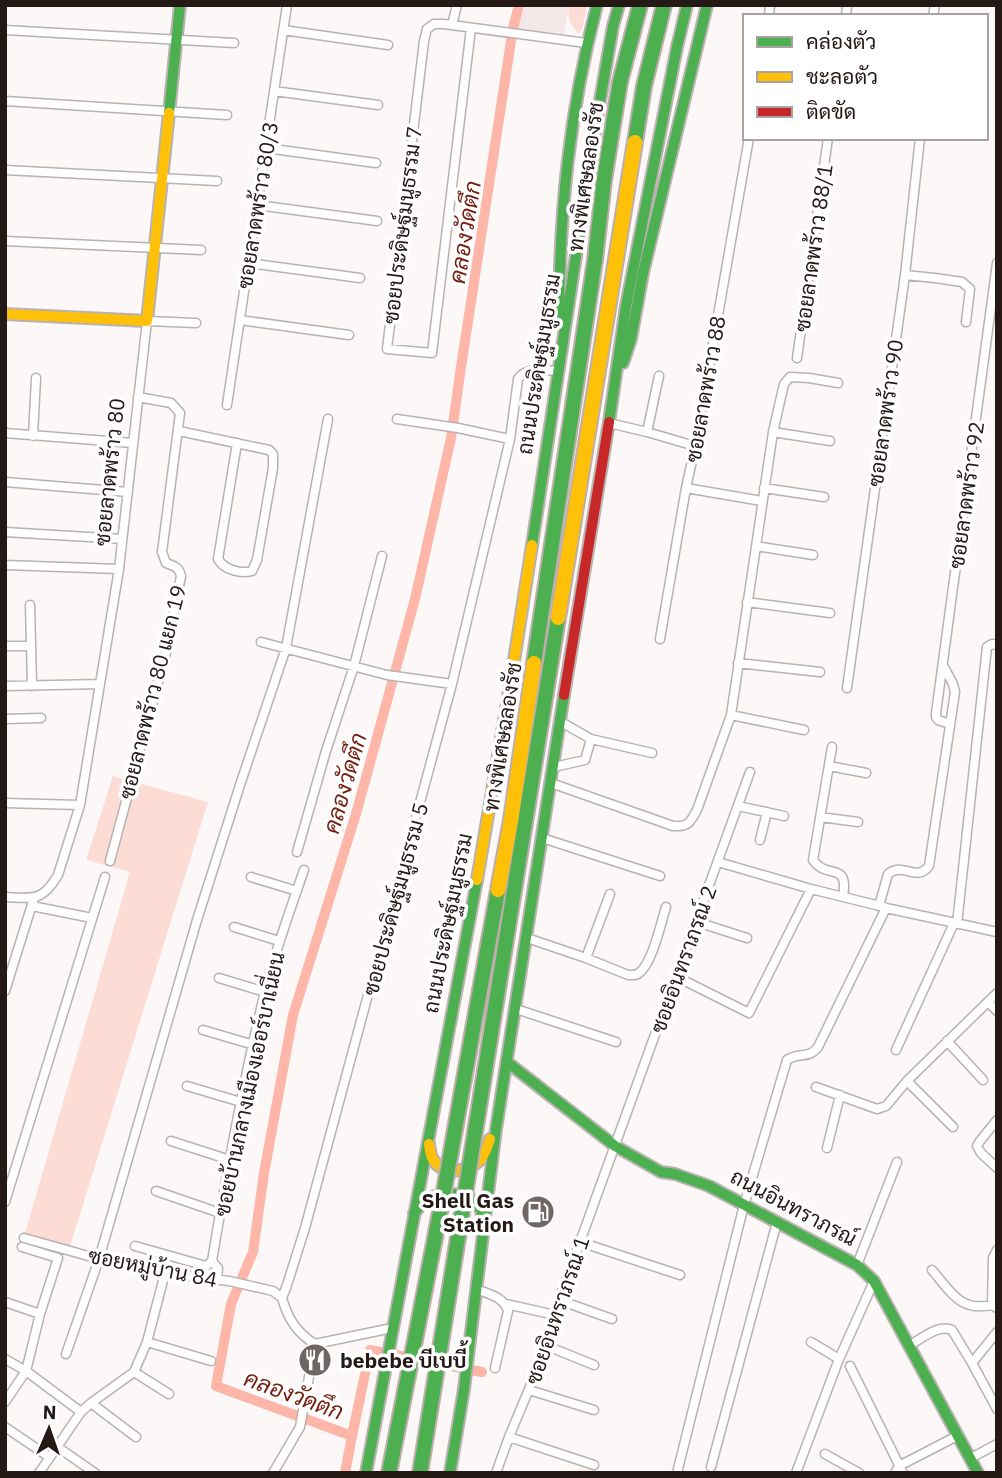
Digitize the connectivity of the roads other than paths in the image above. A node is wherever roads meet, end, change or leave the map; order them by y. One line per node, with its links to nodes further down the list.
1 (180, 5): 14 (main road, ซอยลาดพร้าว 80)
2 (287, 5): 13 (street, ซอยลาดพร้าว 80/3)
3 (457, 5): 10 (street)
4 (597, 5): 16 (main road)
5 (619, 5): 46 (main road, ถนนประดิษฐ์มนูธรรม)
6 (640, 5): 246 (main road, ทางพิเศษฉลองรัช, bridge)
7 (664, 5): 247 (main road, ทางพิเศษฉลองรัช, bridge)
8 (687, 5): 51 (main road)
9 (707, 8): 51 (main road)
10 (453, 21)
11 (471, 28): 11 (street, ซอยประดิษฐ์มนูธรรม 7); 16 (street, ซอยประดิษฐ์มนูธรรม 7)
12 (5, 30): 14 (street)
13 (283, 30): 17 (street); 18 (street, ซอยลาดพร้าว 80/3)
14 (176, 40): 15 (street); 21 (main road, ซอยลาดพร้าว 80)
15 (234, 43)
16 (586, 43): 46 (main road)
17 (388, 45)
18 (274, 92): 20 (street); 26 (street, ซอยลาดพร้าว 80/3)
19 (5, 101): 21 (street)
20 (377, 105)
21 (169, 111): 22 (street); 29 (main road, ซอยลาดพร้าว 80)
22 (227, 115)
23 (748, 140): 69 (street, ซอยลาดพร้าว 88)
24 (828, 140): 47 (street, ซอยลาดพร้าว 88/1)
25 (920, 140): 38 (street, ซอยลาดพร้าว 90)
26 (266, 148): 27 (street); 31 (street, ซอยลาดพร้าว 80/3)
27 (376, 163)
28 (5, 170): 29 (street)
29 (163, 179): 30 (street); 34 (main road, ซอยลาดพร้าว 80)
30 (217, 181)
31 (257, 205): 32 (street); 36 (street, ซอยลาดพร้าว 80/3)
32 (377, 221)
33 (5, 241): 34 (street)
34 (155, 247): 35 (street); 42 (main road, ซอยลาดพร้าว 80)
35 (201, 250)
36 (249, 263): 39 (street); 41 (street, ซอยลาดพร้าว 80/3)
37 (997, 263): 91 (street, ซอยลาดพร้าว 92)
38 (905, 275): 43 (street); 98 (street, ซอยลาดพร้าว 90)
39 (360, 278)
40 (5, 314): 42 (main road)
41 (240, 320): 45 (street); 54 (street, ซอยลาดพร้าว 80/3)
42 (147, 321): 44 (street); 53 (street, ซอยลาดพร้าว 80)
43 (966, 322)
44 (196, 323)
45 (349, 335)
46 (560, 353): 48 (main road, ถนนประดิษฐ์มนูธรรม)
47 (797, 358)
48 (557, 371): 63 (street, ซอยประดิษฐ์มนูธรรม 5); 169 (main road, ถนนประดิษฐ์มนูธรรม)
49 (659, 376): 59 (street)
50 (36, 379): 62 (street)
51 (616, 383): 57 (main road)
52 (838, 383): 60 (street)
53 (138, 397): 58 (street, ซอยลาดพร้าว 80 แยก 19); 65 (street, ซอยลาดพร้าว 80)
54 (228, 405)
55 (328, 419): 89 (street)
56 (397, 419): 63 (street)
57 (609, 423): 59 (street); 102 (main road)
58 (179, 431): 66 (street); 123 (street, ซอยลาดพร้าว 80 แยก 19)
59 (647, 432): 67 (street)
60 (773, 432): 64 (street); 70 (street)
61 (5, 433): 62 (street)
62 (33, 436): 65 (street)
63 (510, 439): 95 (street, ซอยประดิษฐ์มนูธรรม 5)
64 (830, 441)
65 (133, 443): 71 (street, ซอยลาดพร้าว 80)
66 (237, 443): 66 (street)
67 (688, 444)
68 (5, 482): 71 (street)
69 (686, 488): 73 (street); 84 (street, ซอยลาดพร้าว 88)
70 (764, 488): 72 (street); 73 (street)
71 (128, 492): 75 (street, ซอยลาดพร้าว 80)
72 (824, 496)
73 (762, 501): 76 (street)
74 (5, 532): 75 (street)
75 (122, 539): 80 (street, ซอยลาดพร้าว 80)
76 (756, 547): 77 (street); 81 (street)
77 (813, 555)
78 (382, 556): 92 (street)
79 (5, 565): 80 (street)
80 (119, 569): 94 (street, ซอยลาดพร้าว 80)
81 (747, 602): 83 (street); 90 (street)
82 (30, 605): 88 (street)
83 (830, 613)
84 (660, 639)
85 (261, 642): 89 (street)
86 (997, 645): 139 (street)
87 (5, 646): 88 (street)
88 (31, 646): 97 (street)
89 (286, 648): 92 (street); 188 (street)
90 (738, 663): 93 (street); 99 (street)
91 (943, 665): 103 (street); 103 (street, ซอยลาดพร้าว 92)
92 (354, 666): 95 (street); 122 (street)
93 (820, 672)
94 (100, 684): 97 (street); 114 (street, ซอยลาดพร้าว 80)
95 (452, 684): 198 (street, ซอยประดิษฐ์มนูธรรม 5)
96 (5, 686): 97 (street)
97 (32, 686)
98 (847, 688)
99 (730, 715): 104 (street); 112 (street)
100 (41, 718): 101 (street)
101 (5, 719)
102 (561, 722): 105 (street); 109 (main road)
103 (950, 724): 136 (street)
104 (804, 730)
105 (591, 738): 107 (street); 109 (street)
106 (832, 747): 108 (street)
107 (652, 753)
108 (829, 766): 111 (street); 118 (street)
109 (554, 768): 112 (main road)
110 (750, 772): 115 (street, ซอยอินทราภรณ์ 2)
111 (866, 773)
112 (551, 783): 120 (main road)
113 (5, 803): 114 (street)
114 (80, 805): 134 (street, ซอยลาดพร้าว 80)
115 (738, 806): 116 (street); 124 (street, ซอยอินทราภรณ์ 2)
116 (767, 813): 117 (street); 121 (street)
117 (784, 816)
118 (820, 817): 119 (street); 133 (street)
119 (858, 822)
120 (542, 838): 126 (street); 142 (main road)
121 (760, 840)
122 (297, 852)
123 (110, 860)
124 (718, 862): 129 (street); 138 (street, ซอยอินทราภรณ์ 2)
125 (304, 870): 130 (street, ซอยบ้านกลางเมืองเออร์บาเนี่ยน)
126 (660, 876)
127 (105, 877): 137 (street)
128 (251, 877): 130 (street)
129 (811, 889): 133 (street); 146 (street)
130 (297, 891): 144 (street, ซอยบ้านกลางเมืองเออร์บาเนี่ยน)
131 (610, 894): 145 (street)
132 (5, 897): 134 (street)
133 (843, 897): 136 (street)
134 (33, 902): 137 (street); 148 (street)
135 (666, 907): 145 (street)
136 (883, 907): 139 (street); 178 (street)
137 (92, 918): 177 (street)
138 (697, 922): 143 (street); 146 (street, ซอยอินทราภรณ์ 2)
139 (955, 924): 141 (street); 159 (street)
140 (234, 927): 144 (street)
141 (997, 933)
142 (527, 938): 145 (street); 152 (main road)
143 (747, 938)
144 (279, 941): 149 (street, ซอยบ้านกลางเมืองเออร์บาเนี่ยน)
145 (586, 958)
146 (677, 977): 171 (street, ซอยอินทราภรณ์ 2)
147 (219, 978): 149 (street)
148 (5, 991)
149 (265, 992): 158 (street, ซอยบ้านกลางเมืองเออร์บาเนี่ยน)
150 (997, 993): 151 (street)
151 (988, 1002): 153 (street); 156 (street)
152 (516, 1009): 155 (main road); 157 (street)
153 (997, 1011)
154 (203, 1030): 158 (street)
155 (510, 1040): 160 (main road); 169 (main road)
156 (947, 1041): 161 (street); 162 (street)
157 (616, 1042)
158 (254, 1045): 166 (street, ซอยบ้านกลางเมืองเออร์บาเนี่ยน)
159 (896, 1050)
160 (507, 1062): 171 (main road, ถนนอินทราภรณ์); 182 (main road)
161 (983, 1080)
162 (907, 1081): 165 (street); 168 (street)
163 (187, 1086): 166 (street)
164 (816, 1087): 165 (street)
165 (840, 1095): 172 (street)
166 (241, 1102): 173 (street, ซอยบ้านกลางเมืองเออร์บาเนี่ยน)
167 (997, 1120): 175 (street)
168 (953, 1127)
169 (429, 1129): 180 (main road, ถนนประดิษฐ์มนูธรรม)
170 (171, 1141): 173 (street)
171 (615, 1146): 178 (main road, ถนนอินทราภรณ์); 184 (street, ซอยอินทราภรณ์ 1)
172 (827, 1148)
173 (230, 1160): 179 (street, ซอยบ้านกลางเมืองเออร์บาเนี่ยน)
174 (897, 1161): 190 (street)
175 (997, 1168)
176 (156, 1191): 179 (street)
177 (5, 1202)
178 (744, 1205): 181 (main road, ถนนอินทราภรณ์); 250 (street)
179 (220, 1213): 189 (street, ซอยบ้านกลางเมืองเออร์บาเนี่ยน)
180 (414, 1213): 182 (main road); 206 (main road, ถนนประดิษฐ์มนูธรรม)
181 (777, 1223): 190 (main road, ถนนอินทราภรณ์); 240 (street)
182 (484, 1224): 197 (main road)
183 (24, 1238): 188 (street, ซอยหมู่บ้าน 84)
184 (580, 1242): 193 (street); 199 (street, ซอยอินทราภรณ์ 1)
185 (135, 1246): 189 (street)
186 (22, 1247): 203 (street)
187 (997, 1250): 202 (street)
188 (99, 1259): 192 (street, ซอยหมู่บ้าน 84); 213 (street)
189 (209, 1263): 194 (street, ซอยบ้านกลางเมืองเออร์บาเนี่ยน); 195 (street, ซอยบ้านกลางเมืองเออร์บาเนี่ยน)
190 (857, 1265): 196 (main road, ถนนอินทราภรณ์)
191 (932, 1270): 202 (street)
192 (165, 1273): 194 (street, ซอยหมู่บ้าน 84); 208 (street)
193 (680, 1275)
194 (203, 1278): 195 (street, ซอยหมู่บ้าน 84)
195 (217, 1280): 198 (street, ซอยหมู่บ้าน 84)
196 (874, 1280): 211 (main road, ถนนอินทราภรณ์); 215 (street)
197 (476, 1289): 201 (street); 248 (main road)
198 (282, 1298): 210 (street)
199 (559, 1300): 204 (street, ซอยอินทราภรณ์ 1); 205 (street)
200 (5, 1302): 203 (street)
201 (506, 1304): 204 (street); 220 (street)
202 (995, 1304)
203 (40, 1314): 221 (street)
204 (555, 1315): 212 (street, ซอยอินทราภรณ์ 1)
205 (611, 1319)
206 (392, 1328): 210 (street); 245 (main road, ถนนประดิษฐ์มนูธรรม)
207 (997, 1332): 217 (street)
208 (147, 1342): 216 (street); 222 (street)
209 (811, 1342): 215 (street)
210 (315, 1344): 244 (street)
211 (910, 1345): 217 (street); 231 (main road, ถนนอินทราภรณ์)
212 (547, 1346): 218 (street); 223 (street, ซอยอินทราภรณ์ 1)
213 (66, 1354)
214 (5, 1359): 221 (street)
215 (839, 1359): 251 (street)
216 (211, 1361)
217 (972, 1363): 227 (street)
218 (594, 1365)
219 (850, 1366): 241 (street)
220 (495, 1368)
221 (26, 1371): 225 (street); 229 (street)
222 (134, 1372): 224 (street); 226 (street)
223 (530, 1390): 228 (street); 233 (street, ซอยอินทราภรณ์ 1)
224 (169, 1394)
225 (5, 1402)
226 (90, 1403): 229 (street); 232 (street)
227 (997, 1409)
228 (594, 1410)
229 (81, 1412): 235 (street)
230 (5, 1427): 237 (street)
231 (958, 1436): 238 (main road, ถนนอินทราภรณ์); 241 (street)
232 (136, 1437)
233 (509, 1437): 239 (street); 249 (street, ซอยอินทราภรณ์ 1)
234 (997, 1444): 238 (street)
235 (56, 1447): 237 (street); 243 (street)
236 (825, 1454): 252 (street)
237 (49, 1457): 242 (street)
238 (971, 1458): 253 (main road, ถนนอินทราภรณ์)
239 (594, 1465)
240 (711, 1467)
241 (899, 1471)
242 (39, 1473)
243 (95, 1473)
244 (273, 1473)
245 (366, 1473)
246 (388, 1473)
247 (421, 1473)
248 (450, 1473)
249 (496, 1473)
250 (677, 1473)
251 (796, 1473)
252 (859, 1473)
253 (978, 1473)

